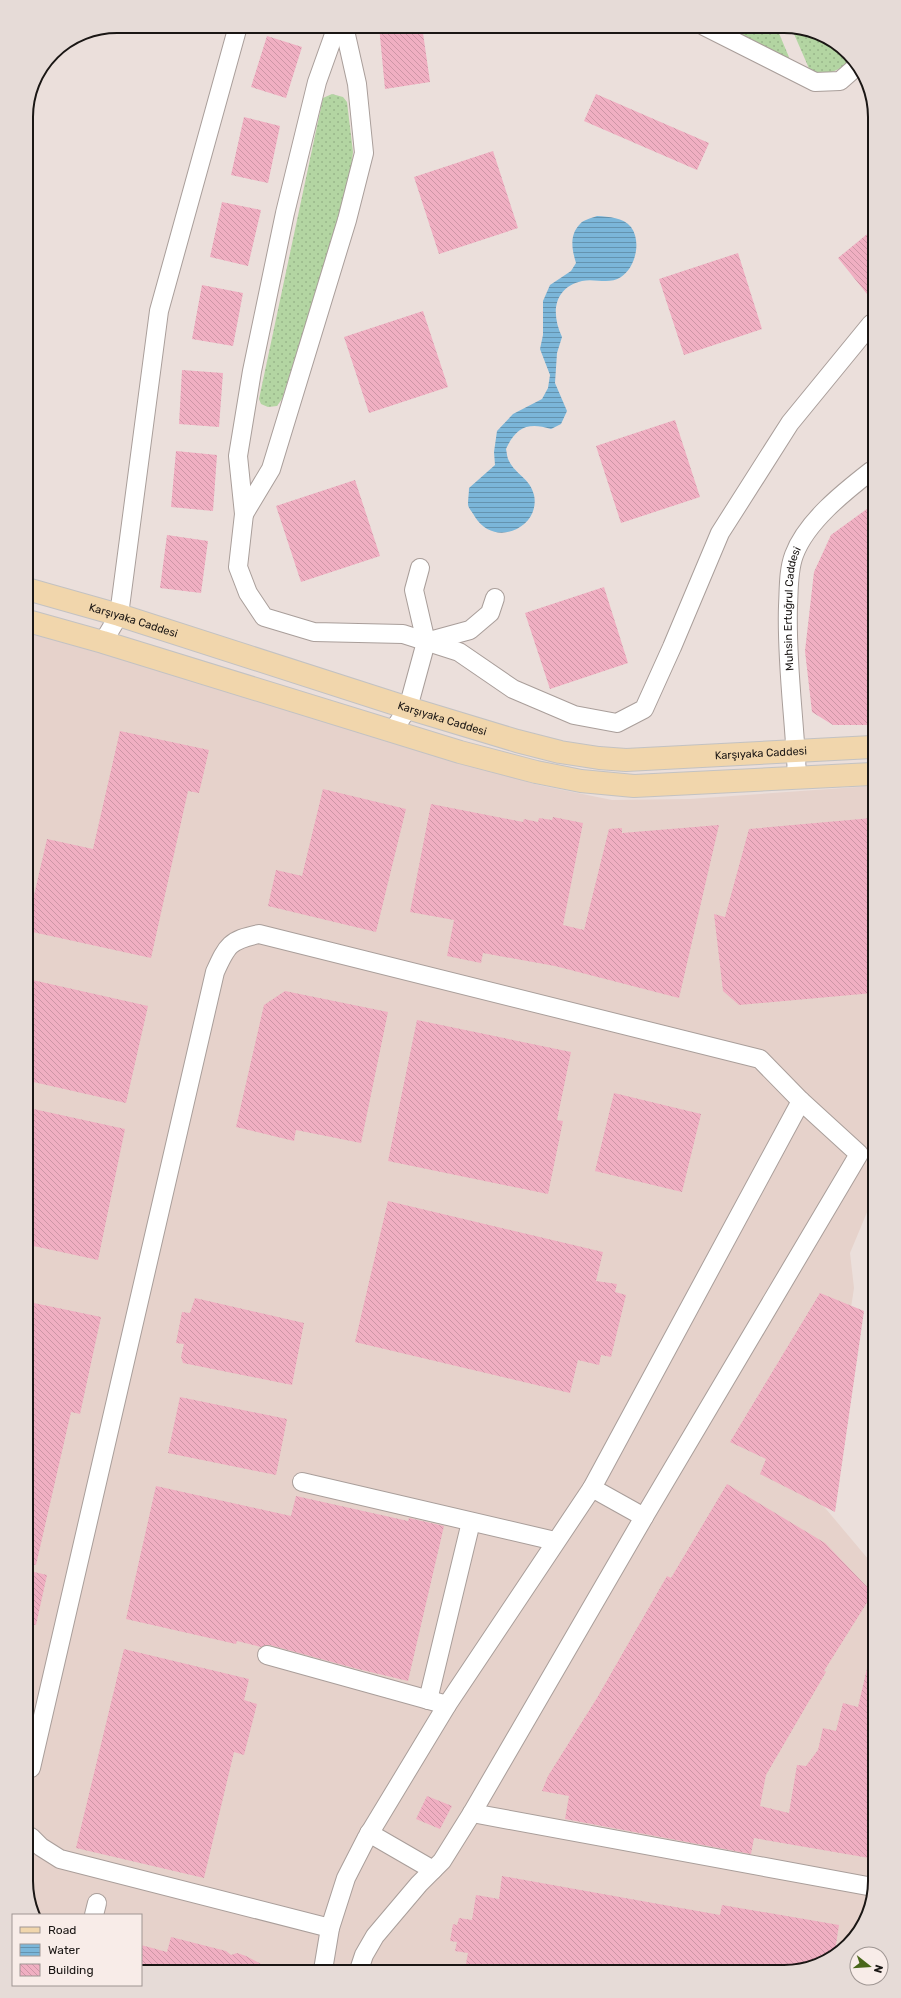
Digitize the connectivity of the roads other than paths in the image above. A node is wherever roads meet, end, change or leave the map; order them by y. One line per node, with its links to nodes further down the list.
1 (236, 33): 12 (street)
2 (334, 33): 8 (street)
3 (346, 33): 8 (street)
4 (718, 33): 5 (street)
5 (853, 69)
6 (868, 328): 15 (street)
7 (868, 473): 19 (street, Muhsin Ertuğrul Caddesi)
8 (244, 514): 15 (street)
9 (420, 568): 15 (street)
10 (33, 590): 12 (main road, Karşıyaka Caddesi)
11 (496, 598): 15 (street)
12 (119, 615): 14 (street); 16 (main road, Karşıyaka Caddesi)
13 (33, 622): 14 (main road)
14 (103, 642): 17 (main road)
15 (426, 642): 16 (street)
16 (408, 708): 17 (street); 19 (main road, Karşıyaka Caddesi)
17 (392, 732): 21 (main road)
18 (868, 747): 19 (main road, Karşıyaka Caddesi)
19 (796, 751): 21 (street, Muhsin Ertuğrul Caddesi)
20 (868, 774): 21 (main road)
21 (797, 778)
22 (801, 1101): 24 (street); 25 (street); 31 (street)
23 (302, 1482): 26 (street)
24 (592, 1488): 25 (street); 27 (street)
25 (644, 1517): 32 (street)
26 (471, 1522): 27 (street); 29 (street)
27 (555, 1541): 30 (street)
28 (267, 1655): 29 (street)
29 (428, 1700): 30 (street)
30 (447, 1705): 33 (street)
31 (33, 1755)
32 (472, 1813): 35 (street); 36 (street)
33 (370, 1834): 35 (street); 37 (street)
34 (33, 1839): 37 (street)
35 (433, 1870): 39 (street)
36 (868, 1886)
37 (330, 1928): 38 (street)
38 (324, 1965)
39 (361, 1965)

